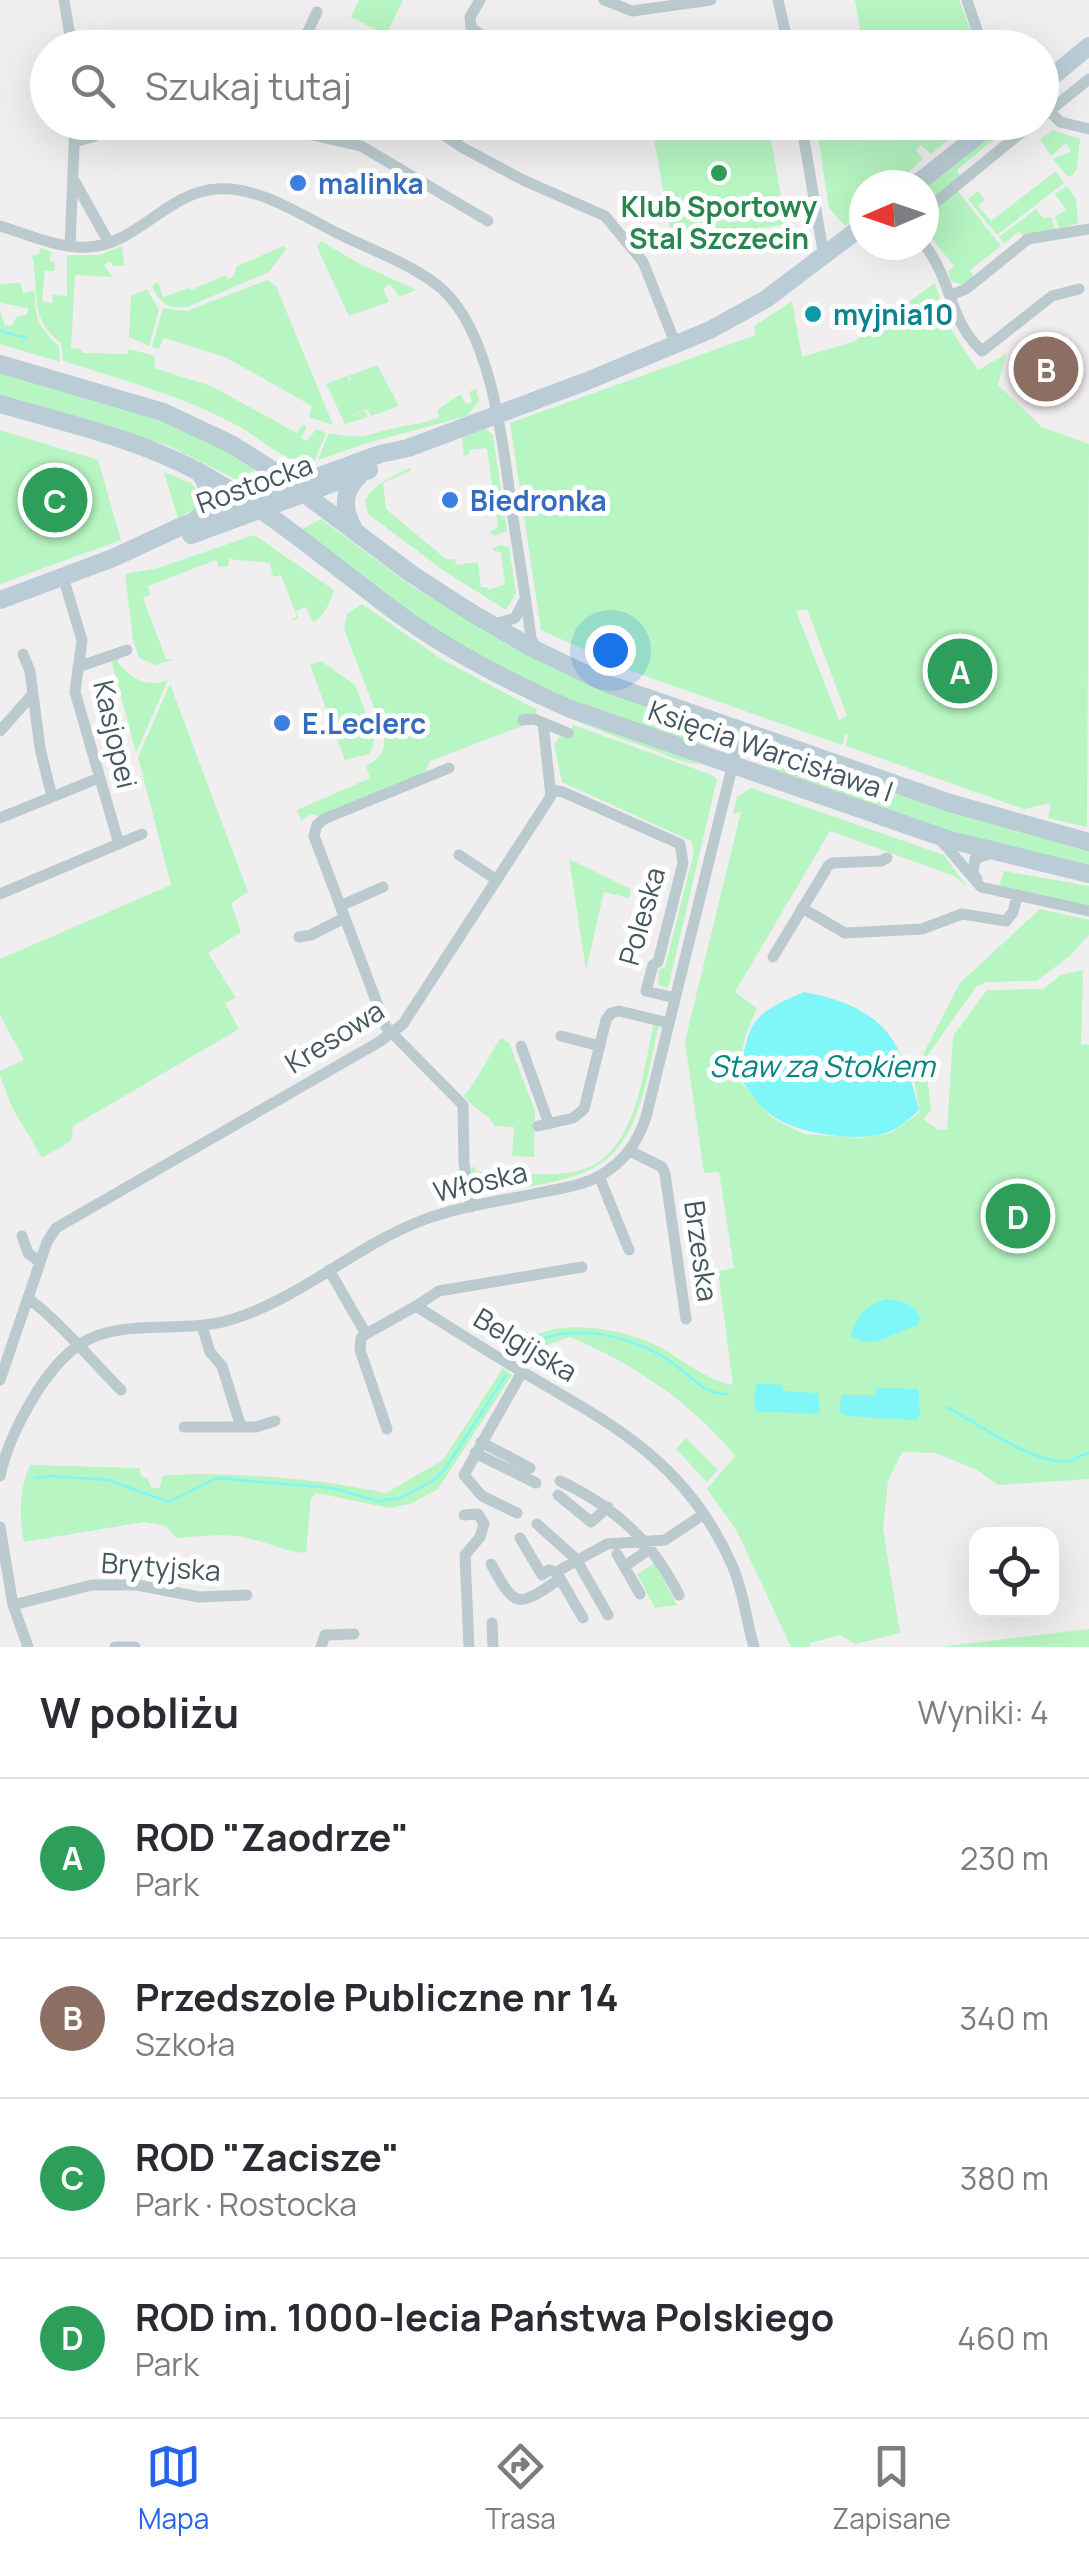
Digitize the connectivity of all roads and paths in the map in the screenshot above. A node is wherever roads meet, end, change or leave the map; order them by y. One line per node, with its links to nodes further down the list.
1 (64, 0): 9 (street)
2 (480, 0): 11 (street)
3 (604, 0): 7 (street)
4 (711, 0): 7 (street)
5 (778, 0): 12 (street)
6 (966, 0): 13 (street)
7 (667, 3)
8 (317, 12): 10 (street)
9 (69, 30)
10 (308, 30)
11 (473, 30)
12 (785, 30)
13 (976, 30)
14 (1089, 46): 15 (street)
15 (1059, 71)
16 (1089, 79): 17 (street)
17 (1059, 100)
18 (1059, 121): 19 (street)
19 (1089, 128)
20 (81, 140): 26 (street)
21 (335, 140): 30 (street)
22 (452, 140): 40 (street)
23 (804, 140): 36 (street)
24 (972, 140): 27 (street)
25 (1012, 140): 29 (street)
26 (75, 142): 28 (street)
27 (934, 170)
28 (74, 182): 34 (street); 35 (street)
29 (939, 200)
30 (488, 221)
31 (0, 226): 35 (street)
32 (1089, 229): 39 (street)
33 (849, 237): 36 (street, Rostocka)
34 (109, 243): 35 (street); 43 (street)
35 (70, 246)
36 (824, 257): 40 (street, Rostocka)
37 (935, 260): 39 (street)
38 (1079, 289): 39 (street)
39 (952, 296)
40 (676, 345): 43 (street, Rostocka)
41 (0, 364): 45 (street, Księcia Warcisława I)
42 (0, 404): 46 (street, Księcia Warcisława I)
43 (498, 414): 44 (street, Rostocka); 55 (street)
44 (408, 448): 47 (street, Rostocka); 48 (street, Rostocka)
45 (250, 455): 48 (street, Księcia Warcisława I); 49 (street)
46 (198, 471): 49 (street, Księcia Warcisława I); 50 (street, Rostocka)
47 (362, 473): 48 (street, Rostocka); 51 (street)
48 (299, 490): 49 (street, Rostocka); 51 (street, Księcia Warcisława I); 52 (street)
49 (252, 507): 50 (street, Rostocka); 52 (street, Księcia Warcisława I); 53 (street, Rostocka)
50 (194, 521): 53 (street, Rostocka)
51 (357, 534): 57 (street, Księcia Warcisława I)
52 (300, 541): 68 (street, Księcia Warcisława I)
53 (114, 558): 54 (street, Rostocka)
54 (63, 577): 56 (street, Rostocka); 61 (street, Kasjopei)
55 (524, 592): 57 (street); 59 (street)
56 (0, 600)
57 (486, 622): 59 (street, Księcia Warcisława I)
58 (126, 650): 61 (street)
59 (538, 651): 66 (street, Księcia Warcisława I)
60 (23, 654): 62 (street)
61 (78, 666): 70 (street, Kasjopei)
62 (32, 695): 65 (street); 72 (street)
63 (523, 720): 64 (street)
64 (542, 722): 67 (street); 71 (street)
65 (0, 731)
66 (741, 731): 68 (street, Włoska); 76 (street, Księcia Warcisława I)
67 (568, 734)
68 (731, 766): 75 (street, Księcia Warcisława I); 92 (street, Włoska)
69 (448, 768): 89 (street)
70 (100, 778): 72 (street); 77 (street, Kasjopei)
71 (552, 790): 82 (street, Kresowa); 92 (street, Poleska)
72 (52, 797): 73 (street)
73 (0, 818)
74 (142, 834): 77 (street)
75 (936, 836): 78 (street, Księcia Warcisława I); 84 (street)
76 (1089, 842)
77 (119, 844): 85 (street)
78 (991, 852): 81 (street, Księcia Warcisława I); 84 (street)
79 (459, 854): 82 (street)
80 (887, 858): 87 (street)
81 (1089, 874)
82 (497, 880): 94 (street, Kresowa)
83 (383, 887): 89 (street)
84 (992, 890): 86 (street)
85 (0, 894)
86 (1016, 896): 87 (street); 88 (street)
87 (802, 908): 91 (street)
88 (1089, 911)
89 (342, 912): 90 (street); 94 (street)
90 (299, 936)
91 (773, 957)
92 (675, 998): 93 (street, Włoska)
93 (669, 1023): 97 (street); 98 (street, Włoska)
94 (392, 1034): 100 (street); 103 (street, Kresowa)
95 (562, 1036): 97 (street)
96 (521, 1046): 97 (street)
97 (600, 1046)
98 (630, 1151): 99 (street, Włoska); 108 (street, Brzeska)
99 (600, 1176): 100 (street, Włoska); 102 (street)
100 (471, 1207): 105 (street, Włoska)
101 (22, 1236): 103 (street)
102 (628, 1250)
103 (40, 1262): 106 (street)
104 (582, 1267): 107 (street)
105 (330, 1270): 109 (street, Włoska); 110 (street)
106 (28, 1298): 111 (street); 113 (street)
107 (416, 1306): 110 (street); 112 (street, Belgijska)
108 (686, 1319)
109 (202, 1326): 111 (street, Włoska); 117 (street)
110 (366, 1334): 118 (street)
111 (77, 1346): 114 (street); 120 (street)
112 (522, 1372): 119 (street); 125 (street, Belgijska)
113 (0, 1380)
114 (121, 1390)
115 (275, 1421): 117 (street)
116 (184, 1427): 117 (street)
117 (241, 1427)
118 (387, 1428)
119 (478, 1448): 121 (street); 122 (street); 124 (street)
120 (1, 1467)
121 (530, 1468)
122 (536, 1483)
123 (608, 1507): 123 (street); 130 (street)
124 (517, 1513)
125 (704, 1514): 130 (street); 152 (street, Belgijska)
126 (464, 1515): 137 (street)
127 (537, 1524): 132 (street)
128 (0, 1527): 141 (street)
129 (520, 1538): 135 (street)
130 (646, 1543): 132 (street); 134 (street); 140 (street)
131 (617, 1554): 134 (street)
132 (576, 1559): 135 (street); 142 (street)
133 (491, 1564): 135 (street)
134 (624, 1566): 138 (street)
135 (558, 1575): 143 (street)
136 (454, 1585): 137 (street)
137 (468, 1585): 150 (street)
138 (640, 1594)
139 (247, 1595): 141 (street, Brytyjska)
140 (679, 1595)
141 (14, 1605): 146 (street)
142 (608, 1615)
143 (582, 1618)
144 (492, 1623): 151 (street)
145 (354, 1634): 149 (street)
146 (28, 1647)
147 (114, 1647): 148 (street)
148 (135, 1647)
149 (321, 1647)
150 (470, 1647)
151 (493, 1647)
152 (754, 1647)

